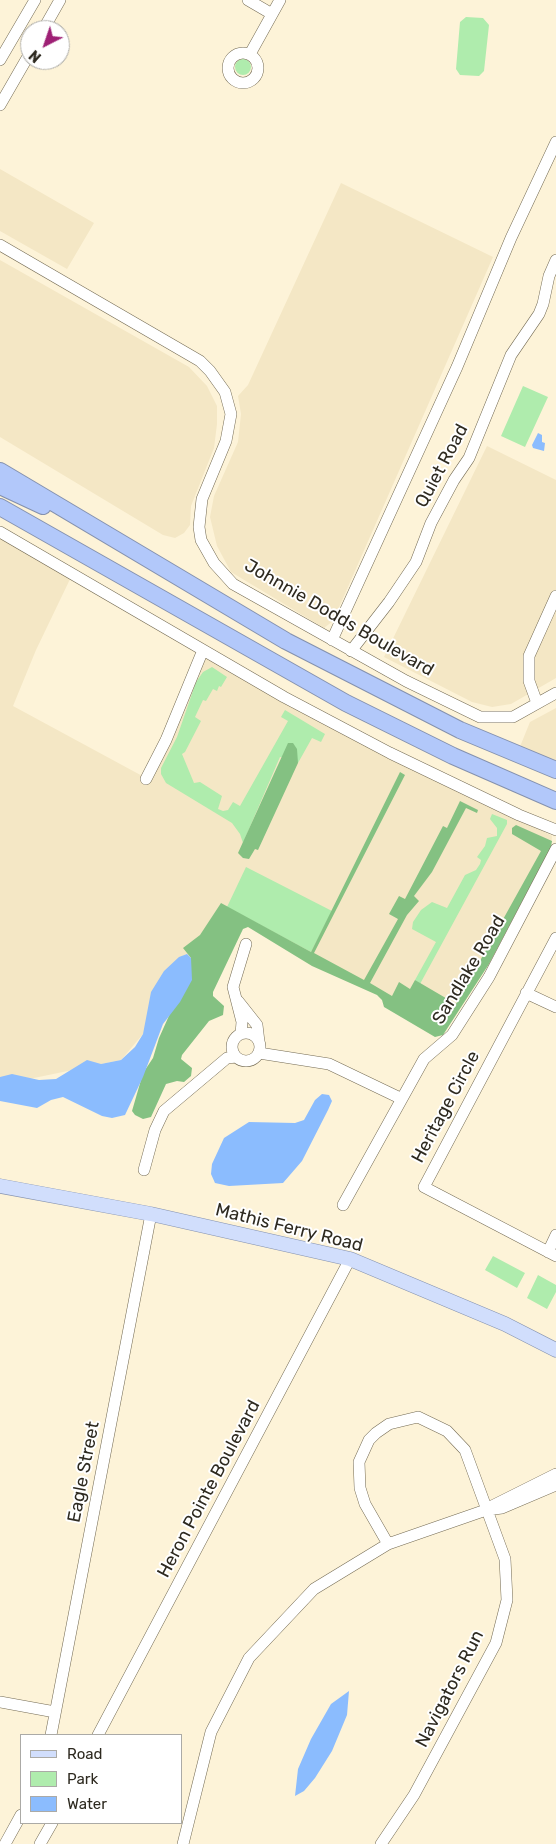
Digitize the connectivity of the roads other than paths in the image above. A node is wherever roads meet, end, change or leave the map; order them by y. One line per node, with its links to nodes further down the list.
1 (36, 0): 4 (street); 8 (street)
2 (248, 0): 5 (street)
3 (280, 0): 5 (street)
4 (57, 5): 6 (street)
5 (272, 14): 7 (street)
6 (49, 20)
7 (250, 54)
8 (0, 60)
9 (20, 70): 10 (street)
10 (0, 105)
11 (556, 142): 20 (street)
12 (0, 246): 20 (street, Johnnie Dodds Boulevard)
13 (556, 260): 22 (street, Quiet Road)
14 (0, 471): 18 (highway)
15 (0, 486): 18 (highway)
16 (0, 507): 27 (highway)
17 (0, 532): 21 (street)
18 (107, 534): 25 (highway)
19 (556, 596): 24 (street)
20 (332, 640): 22 (street, Johnnie Dodds Boulevard)
21 (204, 650): 26 (street); 28 (street)
22 (351, 651): 24 (street, Johnnie Dodds Boulevard)
23 (556, 693): 24 (street, Johnnie Dodds Boulevard)
24 (537, 703)
25 (556, 770)
26 (146, 779)
27 (556, 801)
28 (556, 830)
29 (556, 849): 38 (street, Sandlake Road)
30 (556, 938): 32 (street, Heritage Circle)
31 (246, 944): 33 (street)
32 (526, 993): 34 (street); 44 (street, Heritage Circle)
33 (234, 996): 35 (street); 36 (street)
34 (556, 1007)
35 (241, 1034): 36 (street); 37 (street)
36 (259, 1048): 37 (street); 38 (street)
37 (236, 1057): 39 (street)
38 (400, 1098): 41 (street, Sandlake Road)
39 (144, 1170)
40 (0, 1186): 42 (main road, Mathis Ferry Road)
41 (343, 1205)
42 (151, 1214): 45 (main road, Mathis Ferry Road); 52 (street, Eagle Street)
43 (556, 1235): 44 (street)
44 (552, 1254)
45 (350, 1259): 46 (main road, Mathis Ferry Road); 54 (street, Heron Pointe Boulevard)
46 (556, 1350)
47 (556, 1474): 49 (street)
48 (556, 1485): 49 (street)
49 (486, 1510): 50 (street); 50 (street); 60 (street, Navigators Run)
50 (388, 1544): 59 (street)
51 (0, 1702): 52 (street)
52 (55, 1712): 53 (street, Eagle Street)
53 (51, 1734)
54 (99, 1734)
55 (20, 1817): 57 (street)
56 (51, 1824): 58 (street)
57 (6, 1844)
58 (40, 1844)
59 (183, 1844)
60 (381, 1844)

